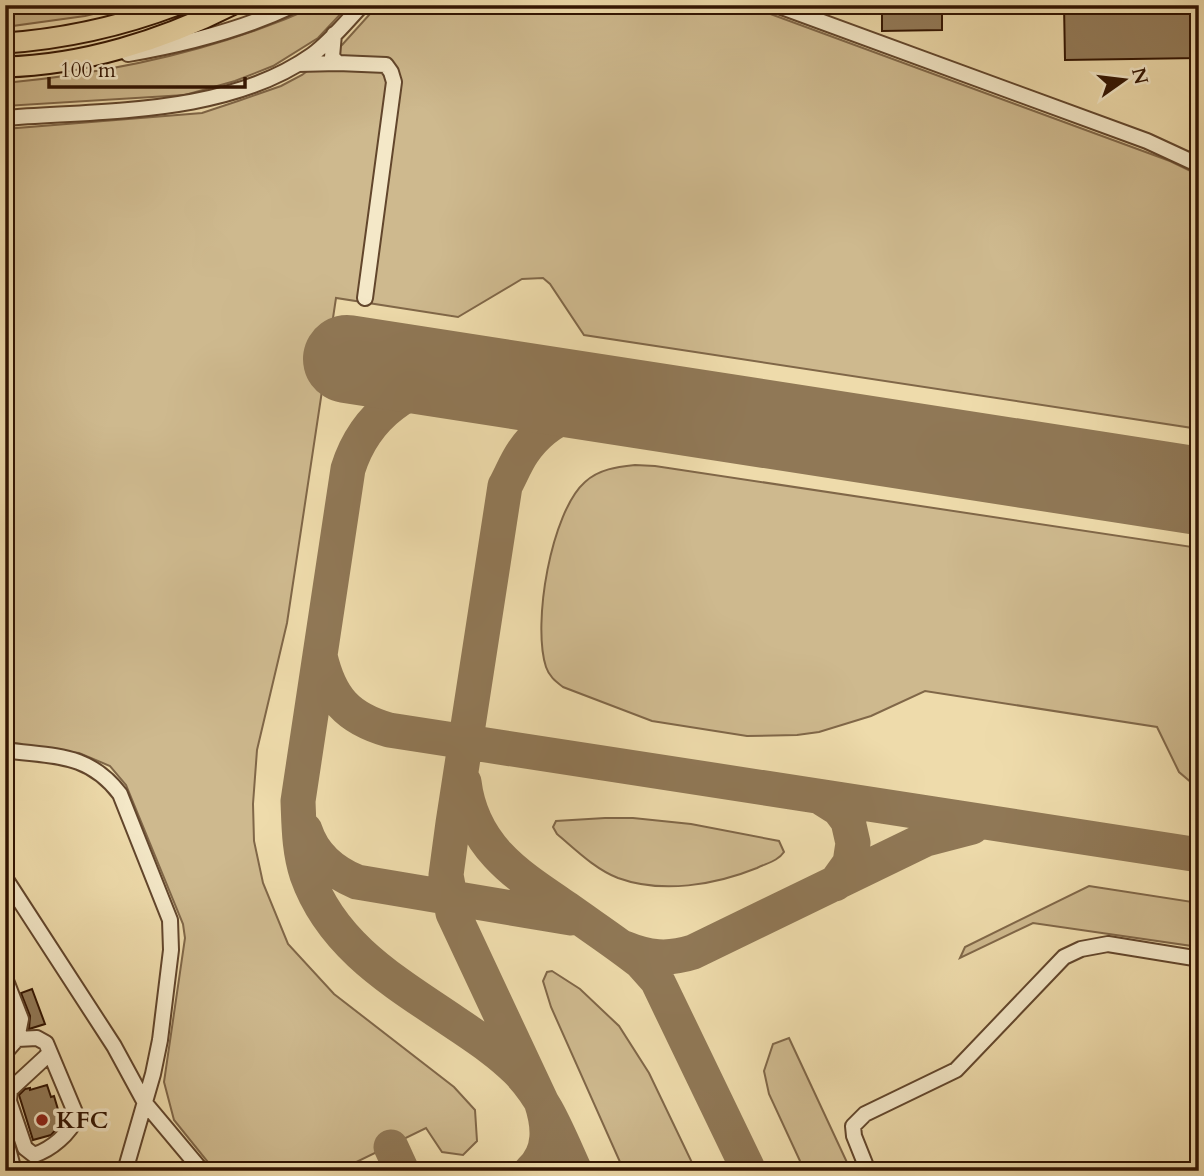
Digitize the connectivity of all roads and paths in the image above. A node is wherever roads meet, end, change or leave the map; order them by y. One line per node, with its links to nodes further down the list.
1 (177, 5): 7 (main road)
2 (232, 5): 8 (main road)
3 (295, 5): 8 (street)
4 (362, 5): 6 (street)
5 (776, 5): 13 (street)
6 (334, 34): 9 (street); 10 (street)
7 (5, 43)
8 (82, 58): 11 (main road)
9 (338, 62): 10 (street); 14 (street)
10 (298, 64): 12 (street)
11 (5, 67)
12 (5, 118)
13 (1199, 165)
14 (365, 298)
15 (5, 750): 22 (street)
16 (5, 878): 22 (street)
17 (1199, 962): 27 (street)
18 (5, 978): 19 (street)
19 (18, 1039): 20 (street); 21 (street)
20 (5, 1053)
21 (50, 1053): 21 (street)
22 (145, 1103): 25 (street); 26 (street)
23 (5, 1137): 24 (street)
24 (14, 1171)
25 (125, 1171)
26 (202, 1171)
27 (868, 1171)

